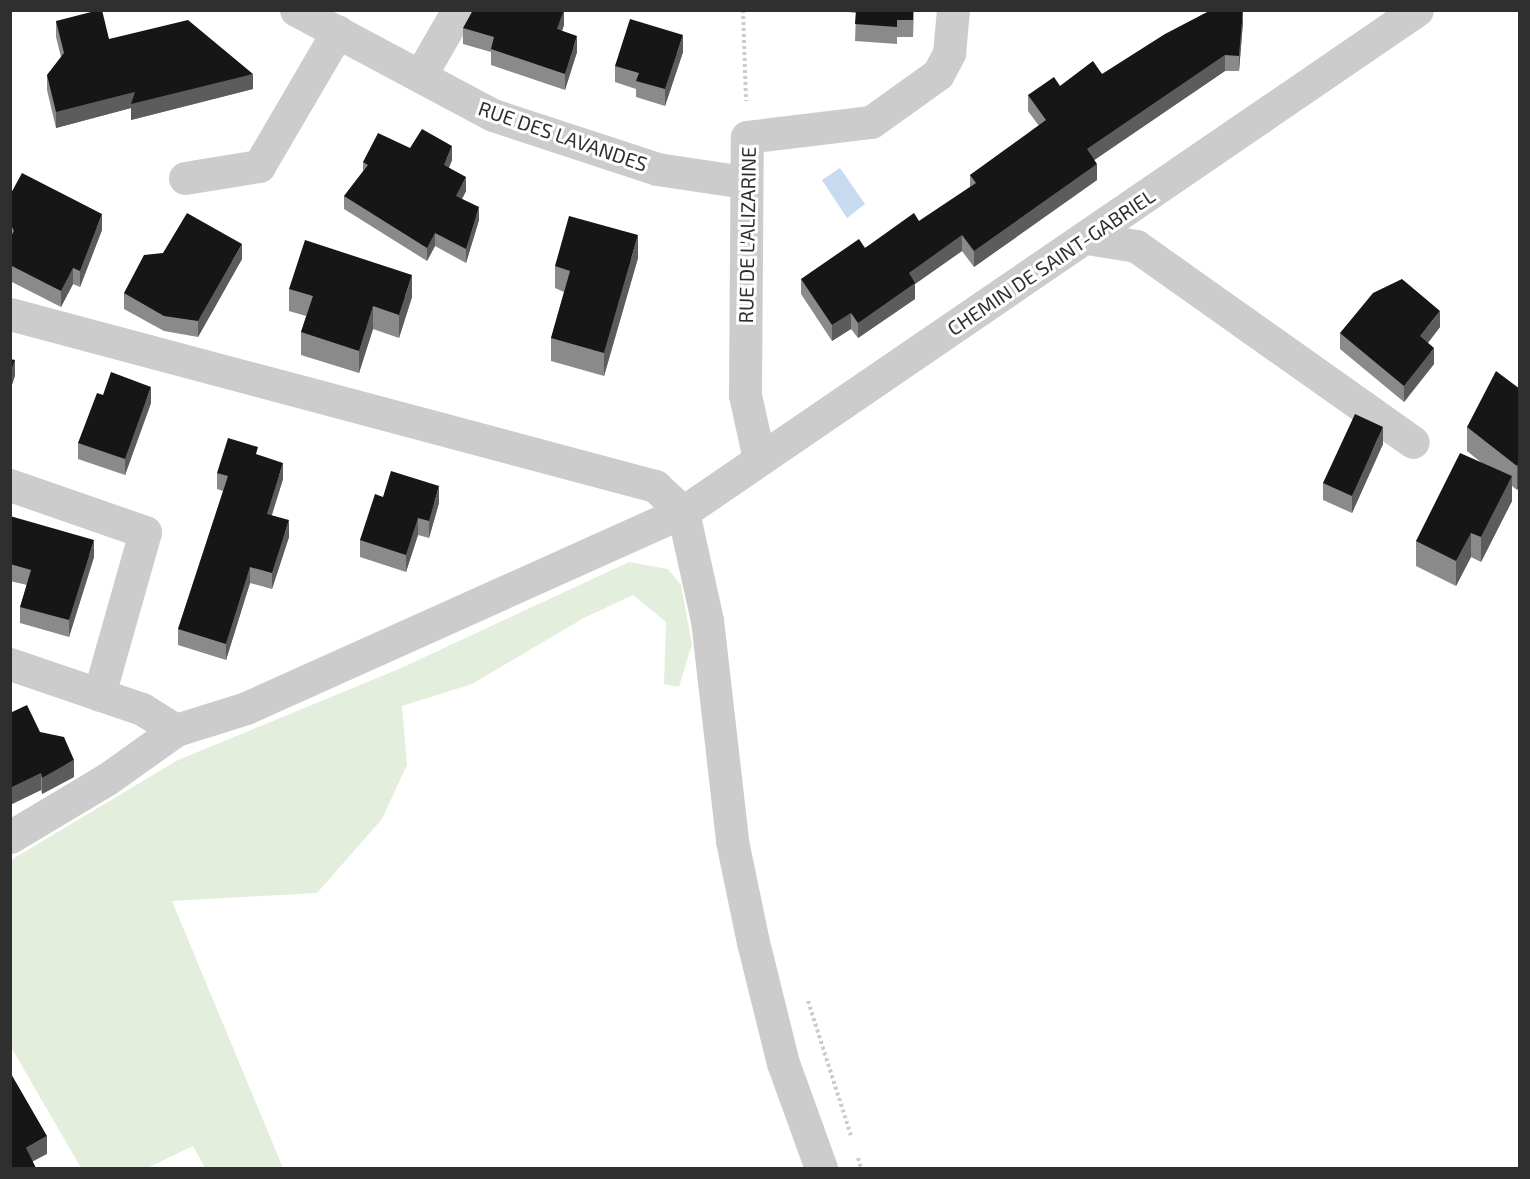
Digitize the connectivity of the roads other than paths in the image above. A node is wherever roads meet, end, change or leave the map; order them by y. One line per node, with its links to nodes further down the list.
1 (296, 10): 5 (street, RUE DES LAVANDES)
2 (458, 10): 6 (street)
3 (953, 10): 8 (street, RUE DE L'ALIZARINE)
4 (1417, 10): 9 (street, CHEMIN DE SAINT-GABRIEL)
5 (338, 31): 6 (street, RUE DES LAVANDES); 7 (street)
6 (420, 76): 8 (street, RUE DES LAVANDES)
7 (185, 178)
8 (744, 182): 12 (street, RUE DE L'ALIZARINE)
9 (1087, 238): 11 (street); 12 (street, CHEMIN DE SAINT-GABRIEL)
10 (10, 314): 14 (street)
11 (1413, 442)
12 (759, 459): 14 (street, CHEMIN DE SAINT-GABRIEL)
13 (10, 485): 16 (street)
14 (683, 512): 17 (street, CHEMIN DE SAINT-GABRIEL); 19 (street)
15 (10, 664): 16 (street)
16 (99, 695): 17 (street)
17 (176, 730): 18 (street, CHEMIN DE SAINT-GABRIEL)
18 (10, 837)
19 (821, 1168)

